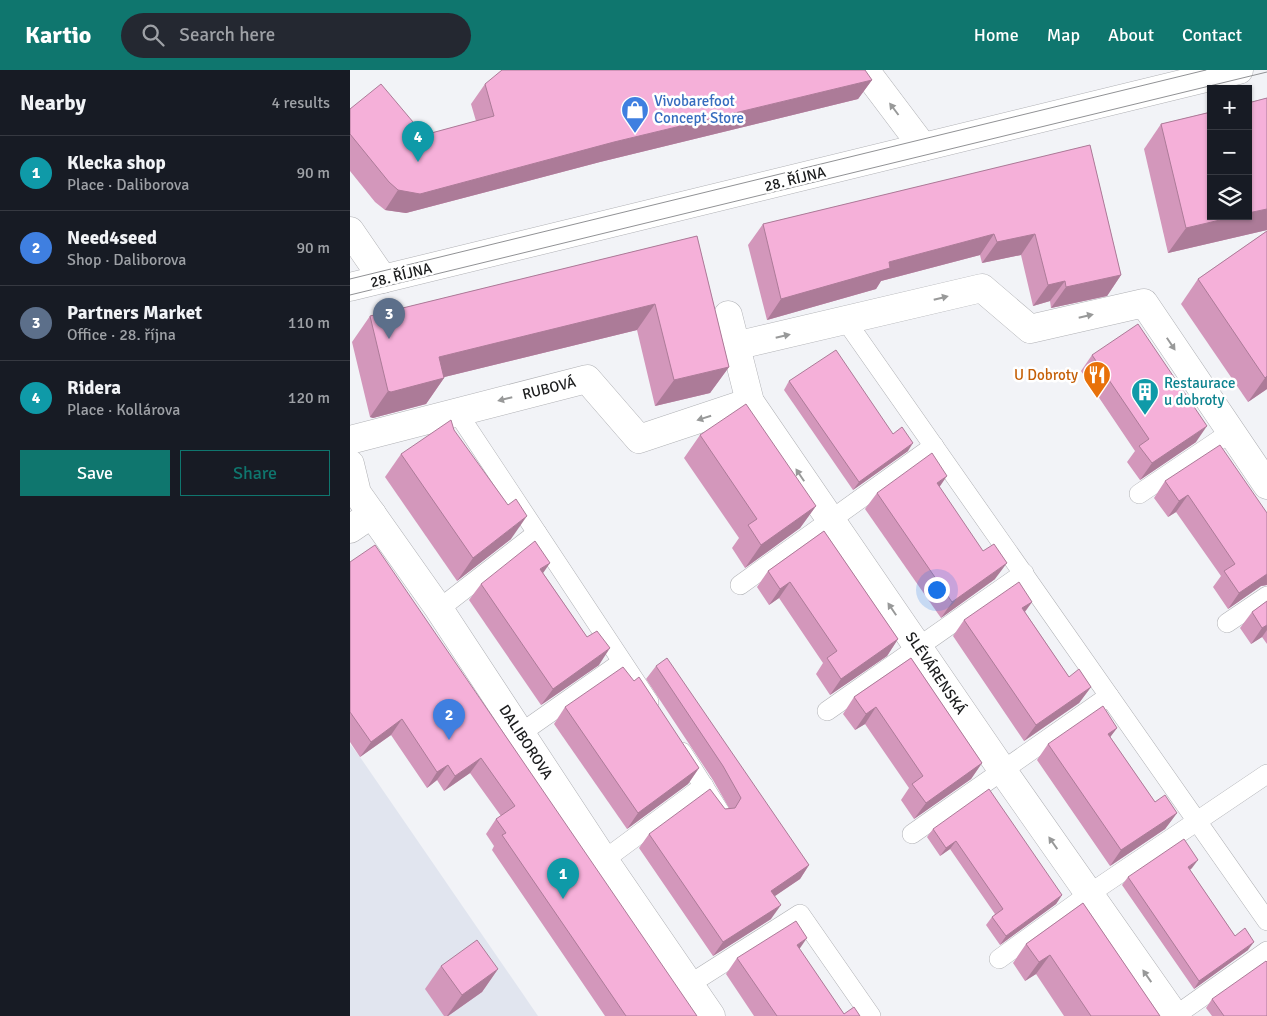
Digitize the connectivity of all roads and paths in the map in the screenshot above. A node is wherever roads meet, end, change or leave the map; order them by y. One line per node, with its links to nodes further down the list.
1 (865, 70): 3 (street, one-way to 1)
2 (1239, 70): 3 (street, 28. ŘÍJNA)
3 (923, 148): 5 (street, 28. ŘÍJNA)
4 (350, 232): 5 (street)
5 (383, 279): 6 (street, 28. ŘÍJNA)
6 (350, 287)
7 (728, 315): 9 (street, SLÉVÁRENSKÁ)
8 (846, 321): 9 (street, one-way to 8); 12 (street, one-way to 12); 14 (lane)
9 (736, 346): 10 (street, SLÉVÁRENSKÁ)
10 (750, 402): 11 (street, RUBOVÁ, one-way to 11); 18 (street, SLÉVÁRENSKÁ, one-way to 10)
11 (456, 412): 13 (street, RUBOVÁ); 20 (lane)
12 (1231, 432): 16 (street); 17 (lane)
13 (350, 440)
14 (934, 446): 18 (lane); 21 (lane)
15 (350, 464): 19 (street, DALIBOROVA)
16 (1264, 475)
17 (1139, 494)
18 (831, 520): 22 (lane); 26 (street, SLÉVÁRENSKÁ, one-way to 18)
19 (361, 521): 24 (street, DALIBOROVA)
20 (537, 533): 24 (lane); 27 (lane)
21 (1024, 573): 26 (lane); 28 (lane)
22 (740, 585)
23 (1267, 596): 25 (lane)
24 (439, 609): 31 (street, DALIBOROVA)
25 (1227, 623)
26 (918, 647): 29 (lane); 33 (street, SLÉVÁRENSKÁ)
27 (622, 662): 30 (lane); 31 (lane)
28 (1109, 696): 33 (lane); 37 (lane)
29 (827, 712)
30 (660, 720)
31 (521, 733): 39 (street, DALIBOROVA)
32 (671, 736): 35 (lane)
33 (1003, 771): 38 (lane); 40 (street, SLÉVÁRENSKÁ, one-way to 33)
34 (1267, 774): 37 (lane)
35 (704, 786): 36 (lane); 39 (lane)
36 (720, 812)
37 (1196, 822): 40 (lane); 41 (lane)
38 (912, 834)
39 (604, 860): 44 (street, DALIBOROVA)
40 (1089, 894): 43 (lane); 47 (street, SLÉVÁRENSKÁ, one-way to 40)
41 (1267, 921)
42 (1267, 951): 47 (lane)
43 (999, 959)
44 (690, 984): 45 (street, DALIBOROVA); 46 (lane)
45 (711, 1016)
46 (871, 1016)
47 (1175, 1016)

